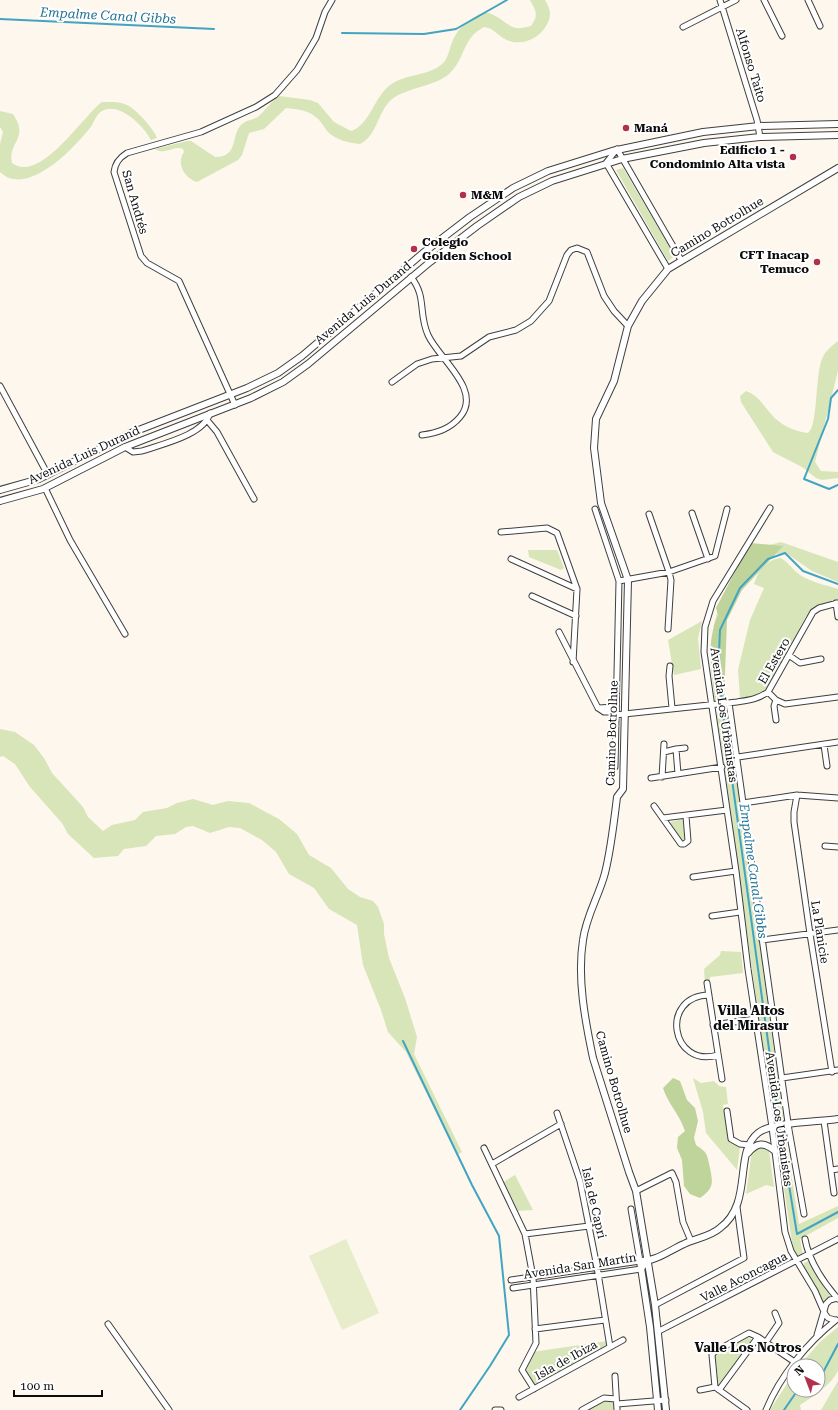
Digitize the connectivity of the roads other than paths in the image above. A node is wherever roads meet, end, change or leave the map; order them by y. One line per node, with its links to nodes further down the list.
1 (332, 0): 25 (street, San Andrés)
2 (720, 0): 6 (street, Alfonso Taito)
3 (736, 0): 6 (street)
4 (764, 0): 9 (street)
5 (808, 0): 7 (street)
6 (722, 7): 8 (street); 11 (street, Alfonso Taito)
7 (820, 26)
8 (683, 27)
9 (782, 36)
10 (838, 124): 11 (street, Avenida Luis Durand)
11 (759, 126): 13 (street, Alfonso Taito); 14 (street, Avenida Luis Durand)
12 (838, 135): 13 (street, Avenida Luis Durand)
13 (760, 137): 15 (street, Avenida Luis Durand)
14 (617, 149): 15 (street); 16 (street); 25 (street, Avenida Luis Durand)
15 (622, 159): 16 (street, Avenida Luis Durand); 18 (street)
16 (606, 163): 19 (street); 20 (street, Avenida Luis Durand)
17 (838, 168): 18 (street, Camino Botrolhue)
18 (681, 260): 19 (street, Camino Botrolhue)
19 (668, 270): 21 (street, Camino Botrolhue)
20 (411, 277): 22 (street); 26 (street, Avenida Luis Durand)
21 (628, 326): 22 (street); 47 (street, Camino Botrolhue)
22 (445, 358): 23 (street); 31 (street)
23 (392, 382)
24 (0, 386): 33 (street)
25 (231, 394): 26 (street, San Andrés); 27 (street, Avenida Luis Durand)
26 (235, 404): 28 (street, Avenida Luis Durand)
27 (198, 406): 28 (street); 30 (street, Avenida Luis Durand)
28 (210, 413): 29 (street); 32 (street, Avenida Luis Durand)
29 (207, 420): 32 (street); 36 (street)
30 (131, 433): 32 (street); 33 (street, Avenida Luis Durand)
31 (422, 436)
32 (125, 447): 34 (street, Avenida Luis Durand)
33 (48, 475): 35 (street, Avenida Luis Durand)
34 (45, 488): 37 (street, Avenida Luis Durand); 56 (street)
35 (0, 490)
36 (254, 499)
37 (0, 501)
38 (770, 508): 65 (street, Avenida Los Urbanistas)
39 (595, 509): 48 (street, Camino Botrolhue)
40 (727, 509): 45 (street)
41 (692, 513): 45 (street)
42 (649, 514): 46 (street)
43 (501, 532): 49 (street)
44 (511, 559): 49 (street)
45 (708, 559): 46 (street)
46 (669, 572): 47 (street); 54 (street)
47 (628, 580): 48 (street); 69 (street, Camino Botrolhue)
48 (619, 581): 68 (street, Camino Botrolhue)
49 (577, 589): 52 (street)
50 (532, 596): 52 (street)
51 (837, 603): 53 (street); 57 (street, El Estero)
52 (576, 616): 59 (street)
53 (838, 617)
54 (668, 629)
55 (559, 632): 59 (street)
56 (125, 634)
57 (790, 656): 58 (street); 61 (street, El Estero)
58 (821, 660)
59 (573, 662): 66 (street)
60 (670, 666): 67 (street)
61 (768, 692): 63 (street); 64 (street, El Estero)
62 (838, 697): 63 (street)
63 (776, 700): 70 (street)
64 (727, 703): 65 (street, El Estero); 77 (street, Avenida Los Urbanistas)
65 (714, 704): 67 (street, El Estero); 80 (street, Avenida Los Urbanistas)
66 (598, 708): 68 (street); 68 (street)
67 (672, 708): 69 (street, El Estero)
68 (616, 712): 69 (street, El Estero); 79 (street, Camino Botrolhue)
69 (625, 715): 123 (street, Camino Botrolhue)
70 (776, 720)
71 (838, 742): 73 (street)
72 (664, 744): 76 (street)
73 (824, 745): 77 (street); 78 (street)
74 (685, 748): 75 (street)
75 (676, 750): 76 (street); 81 (street)
76 (664, 752): 82 (street)
77 (738, 757): 86 (street, Avenida Los Urbanistas)
78 (827, 766)
79 (615, 767)
80 (722, 767): 81 (street); 88 (street, Avenida Los Urbanistas)
81 (678, 774): 82 (street)
82 (662, 777): 83 (street)
83 (651, 778)
84 (797, 795): 85 (street); 86 (street); 98 (street, La Planicie)
85 (838, 798)
86 (744, 803): 99 (street, Avenida Los Urbanistas)
87 (654, 806): 90 (street)
88 (728, 810): 89 (street); 93 (street, Avenida Los Urbanistas)
89 (686, 816): 90 (street); 90 (street)
90 (663, 818)
91 (824, 846): 92 (street)
92 (838, 847)
93 (736, 871): 94 (street); 95 (street, Avenida Los Urbanistas)
94 (693, 877)
95 (740, 912): 96 (street); 102 (street, Avenida Los Urbanistas)
96 (712, 916)
97 (838, 930): 98 (street)
98 (810, 934): 99 (street); 106 (street, La Planicie)
99 (762, 940): 107 (street, Avenida Los Urbanistas)
100 (707, 983): 101 (street)
101 (709, 995): 103 (street); 104 (street)
102 (755, 1019): 103 (street); 115 (street, Avenida Los Urbanistas)
103 (713, 1025): 104 (street)
104 (718, 1055): 108 (street)
105 (838, 1070): 106 (street)
106 (832, 1072): 107 (street)
107 (782, 1078): 114 (street, Avenida Los Urbanistas)
108 (722, 1079)
109 (727, 1111): 116 (street)
110 (557, 1113): 113 (street, Isla de Capri)
111 (838, 1119): 112 (street)
112 (824, 1121): 114 (street); 122 (street)
113 (561, 1124): 120 (street); 128 (street, Isla de Capri)
114 (786, 1125): 115 (street); 127 (street, Avenida Los Urbanistas)
115 (773, 1126): 116 (street); 118 (street, Avenida Los Urbanistas)
116 (749, 1145): 119 (street, Avenida San Martín)
117 (484, 1148): 120 (street)
118 (775, 1151): 119 (street); 136 (street, Avenida Los Urbanistas)
119 (747, 1154): 125 (street, Avenida San Martín)
120 (492, 1164): 129 (street)
121 (838, 1169): 122 (street)
122 (832, 1170): 124 (street)
123 (636, 1190): 132 (street); 135 (street, Camino Botrolhue)
124 (834, 1193)
125 (737, 1207): 132 (street, Avenida San Martín); 145 (street)
126 (631, 1209): 134 (street, Camino Botrolhue)
127 (804, 1214)
128 (589, 1226): 129 (street); 137 (street, Isla de Capri)
129 (525, 1234): 140 (street)
130 (805, 1239): 133 (street)
131 (838, 1239): 133 (street, Valle Aconcagua)
132 (691, 1241): 135 (street, Avenida San Martín)
133 (808, 1255): 136 (street, Valle Aconcagua); 144 (street)
134 (640, 1261): 135 (street, Avenida San Martín); 137 (street, Avenida San Martín); 138 (street, Camino Botrolhue)
135 (648, 1261): 138 (street, Avenida San Martín); 145 (street, Camino Botrolhue)
136 (796, 1261): 146 (street, Avenida Los Urbanistas); 152 (street, Valle Aconcagua)
137 (597, 1267): 139 (street, Isla de Capri); 140 (street, Avenida San Martín)
138 (641, 1269): 139 (street, Avenida San Martín); 168 (street, Camino Botrolhue)
139 (599, 1276): 142 (street, Avenida San Martín); 148 (street, Isla de Capri)
140 (533, 1277): 141 (street, Avenida San Martín); 142 (street)
141 (511, 1280)
142 (534, 1285): 143 (street, Avenida San Martín); 151 (street)
143 (513, 1288)
144 (838, 1298): 146 (street)
145 (655, 1305): 152 (street, Camino Botrolhue)
146 (825, 1311): 149 (street, Avenida Los Urbanistas); 153 (street)
147 (775, 1312): 156 (street)
148 (605, 1320): 151 (street); 157 (street, Isla de Capri)
149 (837, 1320): 153 (street)
150 (108, 1324): 172 (street)
151 (535, 1329): 162 (street)
152 (659, 1331): 167 (street, Camino Botrolhue)
153 (817, 1336): 159 (street)
154 (758, 1337): 156 (street); 163 (street); 163 (street)
155 (623, 1340): 157 (street, Isla de Ibiza)
156 (766, 1342): 158 (street)
157 (610, 1348): 162 (street, Isla de Ibiza)
158 (789, 1358)
159 (800, 1358)
160 (786, 1375): 179 (street)
161 (615, 1376): 166 (street)
162 (534, 1389): 165 (street, Isla de Ibiza)
163 (717, 1389): 164 (street); 178 (street)
164 (700, 1390)
165 (519, 1397)
166 (616, 1398): 170 (street); 175 (street)
167 (666, 1400): 168 (street); 171 (street, Camino Botrolhue)
168 (658, 1401): 169 (street); 177 (street, Camino Botrolhue)
169 (633, 1403): 170 (street); 176 (street)
170 (617, 1407)
171 (666, 1409): 177 (street, Camino Botrolhue)
172 (169, 1410)
173 (495, 1410): 174 (street)
174 (501, 1410)
175 (582, 1410)
176 (634, 1410)
177 (657, 1410)
178 (747, 1410)
179 (766, 1410)

